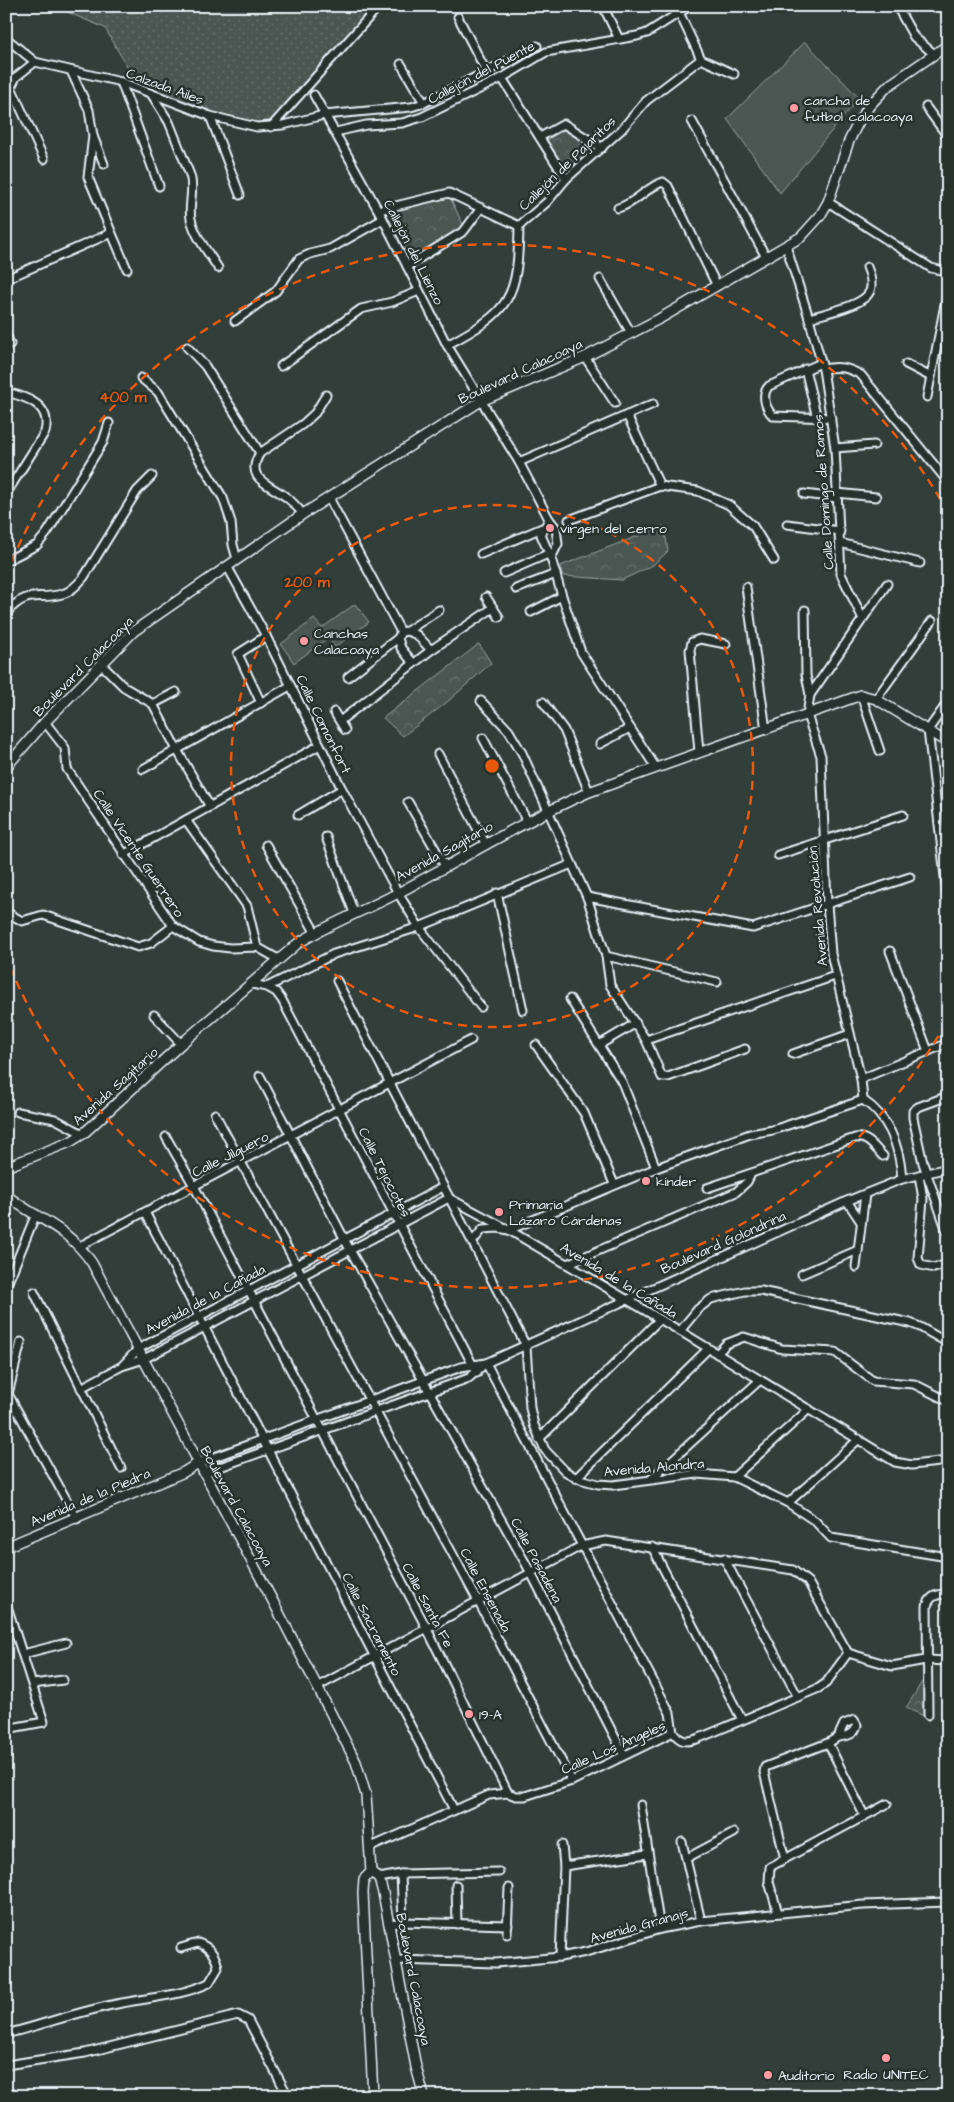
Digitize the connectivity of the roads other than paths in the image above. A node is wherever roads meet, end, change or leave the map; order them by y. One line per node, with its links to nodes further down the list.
1 (379, 6): 28 (street)
2 (603, 6): 9 (street)
3 (676, 6): 6 (street)
4 (690, 6): 6 (street, Callejón del Puente)
5 (899, 10): 12 (street)
6 (681, 14): 9 (street, Callejón del Puente); 13 (street)
7 (458, 17): 17 (street)
8 (6, 38): 14 (street, Calzada Ailes)
9 (619, 39): 19 (street, Callejón del Puente)
10 (948, 45): 12 (street, Boulevard Calacoaya)
11 (537, 46): 17 (street, Calzada Ailes)
12 (934, 54): 39 (street, Boulevard Calacoaya)
13 (701, 60): 18 (street); 33 (street, Callejón de Pajaritos)
14 (35, 62): 16 (street, Calzada Ailes); 34 (street)
15 (401, 64): 23 (street)
16 (71, 71): 20 (street, Calzada Ailes); 30 (street)
17 (487, 73): 23 (street, Calzada Ailes)
18 (734, 74)
19 (502, 78): 29 (street, Callejón del Puente); 31 (street)
20 (121, 82): 21 (street, Calzada Ailes); 37 (street)
21 (152, 95): 26 (street, Calzada Ailes); 50 (street)
22 (314, 95): 25 (street, Callejón del Lienzo)
23 (424, 103): 25 (street, Calzada Ailes)
24 (926, 107): 32 (street)
25 (324, 115): 28 (street, Calzada Ailes); 29 (street, Callejón del Lienzo)
26 (210, 116): 28 (street, Calzada Ailes); 38 (street)
27 (692, 121): 47 (street)
28 (270, 127)
29 (336, 132): 42 (street, Callejón del Lienzo)
30 (93, 136): 35 (street); 45 (street)
31 (540, 137): 33 (street); 36 (street)
32 (948, 137)
33 (602, 148): 36 (street, Callejón de Pajaritos)
34 (44, 159)
35 (104, 164)
36 (566, 179): 44 (street, Callejón de Pajaritos)
37 (159, 186)
38 (240, 195)
39 (828, 202): 46 (street, Boulevard Calacoaya); 52 (street)
40 (482, 208): 42 (street); 44 (street); 48 (street)
41 (618, 208): 55 (street)
42 (379, 210): 43 (street, Callejón del Lienzo)
43 (384, 219): 48 (street, Callejón del Lienzo); 59 (street)
44 (519, 226): 63 (street, Callejón de Pajaritos)
45 (111, 233): 51 (street); 53 (street)
46 (786, 246): 47 (street, Boulevard Calacoaya); 58 (street, Calle Domingo de Ramos)
47 (766, 257): 55 (street, Boulevard Calacoaya)
48 (407, 266): 57 (street, Callejón del Lienzo)
49 (867, 267): 58 (street)
50 (218, 268)
51 (127, 269)
52 (948, 272)
53 (6, 279)
54 (600, 279): 61 (street)
55 (717, 286): 61 (street, Boulevard Calacoaya)
56 (948, 289): 70 (street)
57 (419, 291): 63 (street, Callejón del Lienzo); 67 (street)
58 (810, 318): 68 (street, Calle Domingo de Ramos)
59 (235, 321)
60 (6, 334): 62 (street)
61 (631, 334): 65 (street, Boulevard Calacoaya)
62 (10, 344)
63 (448, 345): 75 (street, Callejón del Lienzo)
64 (187, 348): 84 (street)
65 (585, 357): 75 (street, Boulevard Calacoaya); 76 (street)
66 (906, 364): 70 (street)
67 (281, 366)
68 (822, 366): 69 (street); 80 (street, Calle Domingo de Ramos); 87 (street)
69 (805, 369): 79 (street); 79 (street)
70 (930, 377): 74 (street)
71 (141, 378): 103 (street)
72 (6, 392): 89 (street)
73 (326, 395): 84 (street)
74 (927, 397)
75 (481, 401): 85 (street, Callejón del Lienzo); 93 (street, Boulevard Calacoaya)
76 (615, 403)
77 (653, 404): 78 (street)
78 (627, 416): 85 (street); 88 (street)
79 (816, 418): 80 (street)
80 (831, 418): 83 (street, Calle Domingo de Ramos)
81 (109, 423): 105 (street)
82 (874, 445): 83 (street)
83 (835, 448): 91 (street, Calle Domingo de Ramos)
84 (260, 454): 94 (street)
85 (519, 462): 95 (street, Callejón del Lienzo)
86 (152, 476): 119 (street)
87 (948, 482)
88 (660, 486): 96 (street); 104 (street)
89 (6, 494)
90 (804, 494): 91 (street)
91 (837, 495): 92 (street); 99 (street, Calle Domingo de Ramos)
92 (876, 497)
93 (328, 498): 94 (street, Boulevard Calacoaya); 123 (street)
94 (302, 514): 103 (street, Boulevard Calacoaya)
95 (549, 519): 98 (street); 102 (street, Callejón del Lienzo)
96 (569, 520)
97 (787, 524): 99 (street)
98 (542, 528): 101 (street); 102 (street)
99 (840, 531): 100 (street, Calle Domingo de Ramos)
100 (840, 543): 106 (street); 121 (street, Calle Domingo de Ramos)
101 (481, 554)
102 (550, 556): 108 (street); 109 (street)
103 (237, 559): 107 (street, Boulevard Calacoaya)
104 (774, 560)
105 (6, 561)
106 (920, 563)
107 (227, 566): 124 (street, Calle Comonfort); 128 (street, Boulevard Calacoaya)
108 (504, 573)
109 (556, 574): 112 (street); 113 (street)
110 (887, 584): 121 (street)
111 (746, 587): 146 (street)
112 (516, 590)
113 (562, 596): 118 (street); 144 (street)
114 (486, 597): 115 (street)
115 (494, 608): 120 (street); 126 (street)
116 (439, 610): 123 (street)
117 (806, 610): 132 (street)
118 (531, 612)
119 (6, 613)
120 (499, 616)
121 (862, 617): 132 (street)
122 (932, 621): 134 (street)
123 (402, 633): 126 (street); 127 (street); 129 (street)
124 (266, 636): 130 (street, Calle Comonfort); 138 (street)
125 (726, 644): 153 (street)
126 (431, 650): 127 (street)
127 (413, 663): 142 (street)
128 (101, 664): 139 (street); 143 (street, Boulevard Calacoaya)
129 (348, 677)
130 (290, 686): 138 (street); 151 (street, Calle Comonfort)
131 (176, 692): 139 (street)
132 (810, 695): 141 (street)
133 (861, 695): 134 (street); 141 (street, Avenida Sagitario); 154 (street)
134 (876, 699): 147 (street)
135 (481, 701): 163 (street)
136 (543, 702): 160 (street)
137 (948, 702): 147 (street)
138 (261, 703): 152 (street)
139 (154, 704): 152 (street)
140 (334, 712): 142 (street)
141 (807, 715): 146 (street, Avenida Sagitario); 169 (street, Avenida Revolución)
142 (340, 721): 145 (street)
143 (45, 722): 156 (street, Boulevard Calacoaya); 172 (street, Calle Vicente Guerrero)
144 (630, 728): 150 (street); 157 (street)
145 (345, 730)
146 (766, 730): 153 (street, Avenida Sagitario)
147 (928, 730): 149 (street); 180 (street)
148 (483, 738): 167 (street)
149 (948, 743)
150 (600, 744)
151 (320, 746): 159 (street, Calle Comonfort); 162 (street)
152 (176, 748): 158 (street); 162 (street)
153 (699, 752): 157 (street, Avenida Sagitario)
154 (880, 752)
155 (438, 754): 170 (street)
156 (6, 767)
157 (656, 768): 160 (street, Avenida Sagitario)
158 (143, 769)
159 (342, 789): 164 (street); 177 (street, Calle Comonfort)
160 (589, 792): 163 (street, Avenida Sagitario)
161 (408, 802): 175 (street)
162 (210, 807): 166 (street)
163 (548, 810): 167 (street, Avenida Sagitario); 174 (street)
164 (298, 815)
165 (903, 815): 169 (street)
166 (186, 820): 172 (street); 187 (street)
167 (527, 821): 170 (street, Avenida Sagitario)
168 (326, 837): 183 (street)
169 (824, 840): 173 (street); 181 (street, Avenida Revolución)
170 (485, 843): 175 (street, Avenida Sagitario)
171 (266, 846): 186 (street)
172 (123, 855): 184 (street, Calle Vicente Guerrero)
173 (778, 855)
174 (572, 864): 178 (street); 179 (street)
175 (446, 866): 177 (street, Avenida Sagitario)
176 (910, 876): 181 (street)
177 (398, 893): 183 (street, Avenida Sagitario); 185 (street, Calle Comonfort)
178 (497, 893): 185 (street); 198 (street)
179 (587, 897): 181 (street); 189 (street)
180 (948, 902)
181 (827, 904): 191 (street, Avenida Revolución)
182 (6, 912): 184 (street)
183 (354, 914): 186 (street, Avenida Sagitario)
184 (173, 926): 187 (street, Calle Vicente Guerrero)
185 (418, 927): 195 (street); 197 (street, Calle Comonfort)
186 (315, 932): 190 (street, Avenida Sagitario)
187 (257, 947): 190 (street)
188 (890, 950): 209 (street)
189 (606, 956): 193 (street); 200 (street)
190 (278, 959): 194 (street, Avenida Sagitario)
191 (835, 976): 201 (street, Avenida Revolución); 203 (street)
192 (337, 981): 213 (street)
193 (717, 982)
194 (252, 984): 195 (street); 205 (street, Avenida Sagitario)
195 (267, 987): 216 (street, Calle Tejocotes)
196 (570, 999): 207 (street)
197 (481, 1007)
198 (523, 1010)
199 (154, 1015): 205 (street)
200 (636, 1023): 203 (street); 207 (street)
201 (850, 1034): 210 (street); 212 (street, Avenida Revolución)
202 (471, 1040): 213 (street, Calle Jilguero)
203 (646, 1040): 208 (street)
204 (948, 1043): 209 (street)
205 (181, 1044): 219 (street, Avenida Sagitario)
206 (536, 1045): 230 (street)
207 (599, 1045): 225 (street)
208 (745, 1049)
209 (928, 1051): 212 (street)
210 (792, 1054)
211 (260, 1076): 220 (street, Calle Pasadena)
212 (861, 1079): 215 (street, Avenida Revolución)
213 (391, 1084): 216 (street, Calle Jilguero); 232 (street)
214 (948, 1096): 228 (street)
215 (863, 1097): 225 (street); 229 (street)
216 (339, 1111): 220 (street, Calle Jilguero); 240 (street, Calle Tejocotes)
217 (18, 1112): 219 (street)
218 (215, 1114): 223 (street, Calle Ensenada)
219 (83, 1134): 224 (street, Avenida Sagitario)
220 (291, 1136): 223 (street, Calle Jilguero); 245 (street, Calle Pasadena)
221 (166, 1137): 231 (street, Calle Santa Fe)
222 (883, 1156): 227 (street)
223 (242, 1162): 231 (street, Calle Jilguero); 252 (street, Calle Ensenada)
224 (6, 1167)
225 (656, 1168): 230 (street)
226 (948, 1168): 228 (street, Boulevard Golondrina)
227 (751, 1174): 233 (street); 250 (street)
228 (922, 1174): 229 (street, Boulevard Golondrina); 244 (street); 251 (street)
229 (902, 1179): 234 (street, Boulevard Golondrina)
230 (614, 1184): 243 (street)
231 (194, 1186): 238 (street, Calle Jilguero); 257 (street, Calle Santa Fe)
232 (443, 1186): 236 (street); 240 (street, Avenida de la Cañada)
233 (707, 1188)
234 (865, 1194): 237 (street, Boulevard Golondrina); 241 (street)
235 (6, 1195): 239 (street, Boulevard Calacoaya)
236 (449, 1198): 242 (street, Avenida de la Cañada); 243 (street, Avenida de la Cañada); 246 (street)
237 (848, 1201): 241 (street); 259 (street, Boulevard Golondrina)
238 (145, 1212): 247 (street, Calle Jilguero); 261 (street, Calle Sacramento)
239 (36, 1214): 247 (street, Boulevard Calacoaya); 256 (street)
240 (392, 1214): 242 (street, Calle Tejocotes); 245 (street, Avenida de la Cañada)
241 (862, 1222): 249 (street)
242 (398, 1225): 248 (street, Avenida de la Cañada); 273 (street, Calle Tejocotes)
243 (509, 1230): 246 (street); 250 (street, Avenida de la Cañada)
244 (948, 1234)
245 (345, 1239): 248 (street, Calle Pasadena); 252 (street, Avenida de la Cañada)
246 (472, 1241): 267 (street)
247 (80, 1246): 268 (street, Boulevard Calacoaya)
248 (350, 1250): 255 (street, Avenida de la Cañada); 277 (street, Calle Pasadena)
249 (858, 1250): 253 (street); 254 (street)
250 (567, 1264): 259 (street, Avenida de la Cañada)
251 (948, 1264)
252 (296, 1265): 255 (street, Calle Ensenada); 257 (street, Avenida de la Cañada)
253 (856, 1267)
254 (802, 1274)
255 (302, 1276): 260 (street, Avenida de la Cañada); 280 (street, Calle Ensenada)
256 (6, 1287)
257 (249, 1290): 260 (street, Calle Santa Fe); 261 (street, Avenida de la Cañada)
258 (34, 1292): 278 (street)
259 (624, 1299): 262 (street, Avenida de la Cañada); 267 (street, Boulevard Golondrina)
260 (255, 1301): 263 (street, Avenida de la Cañada); 284 (street, Calle Santa Fe)
261 (200, 1317): 263 (street, Calle Sacramento); 268 (street, Avenida de la Cañada)
262 (659, 1320): 264 (street, Avenida de la Cañada); 287 (street)
263 (205, 1327): 271 (street, Avenida de la Cañada); 286 (street, Calle Sacramento)
264 (680, 1331): 266 (street); 269 (street, Avenida de la Cañada)
265 (21, 1342): 299 (street)
266 (948, 1343)
267 (526, 1346): 272 (street, Boulevard Golondrina); 287 (street, Avenida Alondra)
268 (138, 1349): 271 (street, Boulevard Calacoaya); 274 (street, Avenida de la Cañada)
269 (708, 1349): 270 (street, Avenida de la Cañada); 296 (street)
270 (717, 1354): 276 (street, Avenida de la Cañada); 281 (street)
271 (144, 1359): 274 (street, Avenida de la Cañada); 291 (street, Boulevard Calacoaya)
272 (486, 1363): 273 (street, Boulevard Golondrina); 275 (street, Boulevard Golondrina); 300 (street)
273 (473, 1364): 275 (street, Calle Tejocotes); 277 (street, Boulevard Golondrina)
274 (122, 1366): 278 (street)
275 (477, 1373): 279 (street, Boulevard Golondrina)
276 (760, 1380): 282 (street, Avenida de la Cañada); 297 (street)
277 (422, 1381): 279 (street, Calle Pasadena); 280 (street, Boulevard Golondrina)
278 (81, 1388): 292 (street)
279 (430, 1393): 283 (street, Boulevard Golondrina); 305 (street, Calle Pasadena)
280 (369, 1400): 283 (street, Calle Ensenada); 284 (street, Boulevard Golondrina)
281 (948, 1401)
282 (809, 1409): 288 (street, Avenida de la Cañada); 295 (street)
283 (376, 1412): 285 (street, Boulevard Golondrina); 307 (street, Calle Ensenada)
284 (315, 1420): 285 (street, Calle Santa Fe); 286 (street, Boulevard Golondrina)
285 (321, 1431): 289 (street, Boulevard Golondrina); 309 (street, Calle Santa Fe)
286 (262, 1439): 289 (street, Calle Sacramento); 291 (street, Boulevard Golondrina)
287 (539, 1439): 296 (street, Avenida Alondra)
288 (859, 1439): 290 (street, Avenida de la Cañada); 298 (street)
289 (267, 1450): 294 (street, Boulevard Golondrina); 313 (street, Calle Sacramento)
290 (948, 1461)
291 (198, 1463): 293 (street, Avenida de la Piedra); 294 (street, Boulevard Calacoaya)
292 (120, 1468)
293 (184, 1472): 294 (street, Avenida de la Piedra); 299 (street, Avenida de la Piedra)
294 (203, 1473): 318 (street, Boulevard Calacoaya)
295 (734, 1477): 297 (street, Avenida Alondra); 298 (street, Avenida Alondra)
296 (576, 1478): 297 (street, Avenida Alondra)
297 (651, 1479)
298 (788, 1504): 303 (street, Avenida Alondra)
299 (76, 1519): 301 (street, Avenida de la Piedra)
300 (582, 1546): 302 (street); 305 (street); 323 (street)
301 (6, 1547)
302 (652, 1547): 304 (street); 321 (street)
303 (948, 1557)
304 (724, 1558): 311 (street); 319 (street)
305 (531, 1573): 307 (street); 326 (street, Calle Pasadena)
306 (948, 1595): 314 (street)
307 (478, 1601): 309 (street); 327 (street, Calle Ensenada)
308 (6, 1603): 312 (street)
309 (426, 1629): 313 (street); 328 (street, Calle Santa Fe)
310 (66, 1642): 312 (street)
311 (848, 1653): 314 (street); 319 (street, Calle Los Ángeles)
312 (23, 1654): 317 (street)
313 (374, 1657): 318 (street); 331 (street, Calle Sacramento)
314 (926, 1660): 315 (street); 320 (street)
315 (948, 1662)
316 (63, 1680): 317 (street)
317 (33, 1684): 322 (street)
318 (317, 1687): 336 (street, Boulevard Calacoaya)
319 (798, 1697): 321 (street, Calle Los Ángeles)
320 (928, 1715)
321 (742, 1720): 323 (street, Calle Los Ángeles)
322 (6, 1729)
323 (673, 1732): 326 (street, Calle Los Ángeles)
324 (838, 1738): 325 (street)
325 (828, 1743): 332 (street); 339 (street)
326 (624, 1755): 327 (street, Calle Los Ángeles)
327 (572, 1780): 328 (street, Calle Los Ángeles)
328 (508, 1793): 331 (street, Calle Los Ángeles)
329 (887, 1804): 332 (street)
330 (641, 1805): 337 (street)
331 (454, 1810): 336 (street, Calle Los Ángeles)
332 (864, 1815): 339 (street)
333 (734, 1833): 338 (street)
334 (682, 1842): 338 (street)
335 (562, 1845): 340 (street)
336 (371, 1847): 341 (street, Boulevard Calacoaya)
337 (647, 1854): 340 (street); 354 (street)
338 (687, 1858): 349 (street)
339 (785, 1859): 348 (street)
340 (564, 1866): 357 (street)
341 (371, 1872): 344 (street); 362 (street, Boulevard Calacoaya)
342 (498, 1872): 343 (street)
343 (401, 1874): 344 (street); 350 (street)
344 (379, 1878): 351 (street, Boulevard Calacoaya)
345 (456, 1885): 352 (street)
346 (509, 1888): 353 (street)
347 (948, 1902): 348 (street, Avenida Granajs)
348 (778, 1913): 349 (street, Avenida Granajs)
349 (701, 1921): 354 (street, Avenida Granajs)
350 (403, 1922): 351 (street); 352 (street)
351 (390, 1924): 358 (street, Boulevard Calacoaya)
352 (456, 1924): 353 (street)
353 (508, 1925): 355 (street)
354 (660, 1929): 357 (street, Avenida Granajs)
355 (508, 1934)
356 (181, 1948): 359 (street)
357 (560, 1957): 358 (street, Avenida Granajs)
358 (397, 1960): 363 (street, Boulevard Calacoaya)
359 (6, 2034)
360 (6, 2065): 361 (street)
361 (288, 2096)
362 (373, 2096)
363 (424, 2096)

